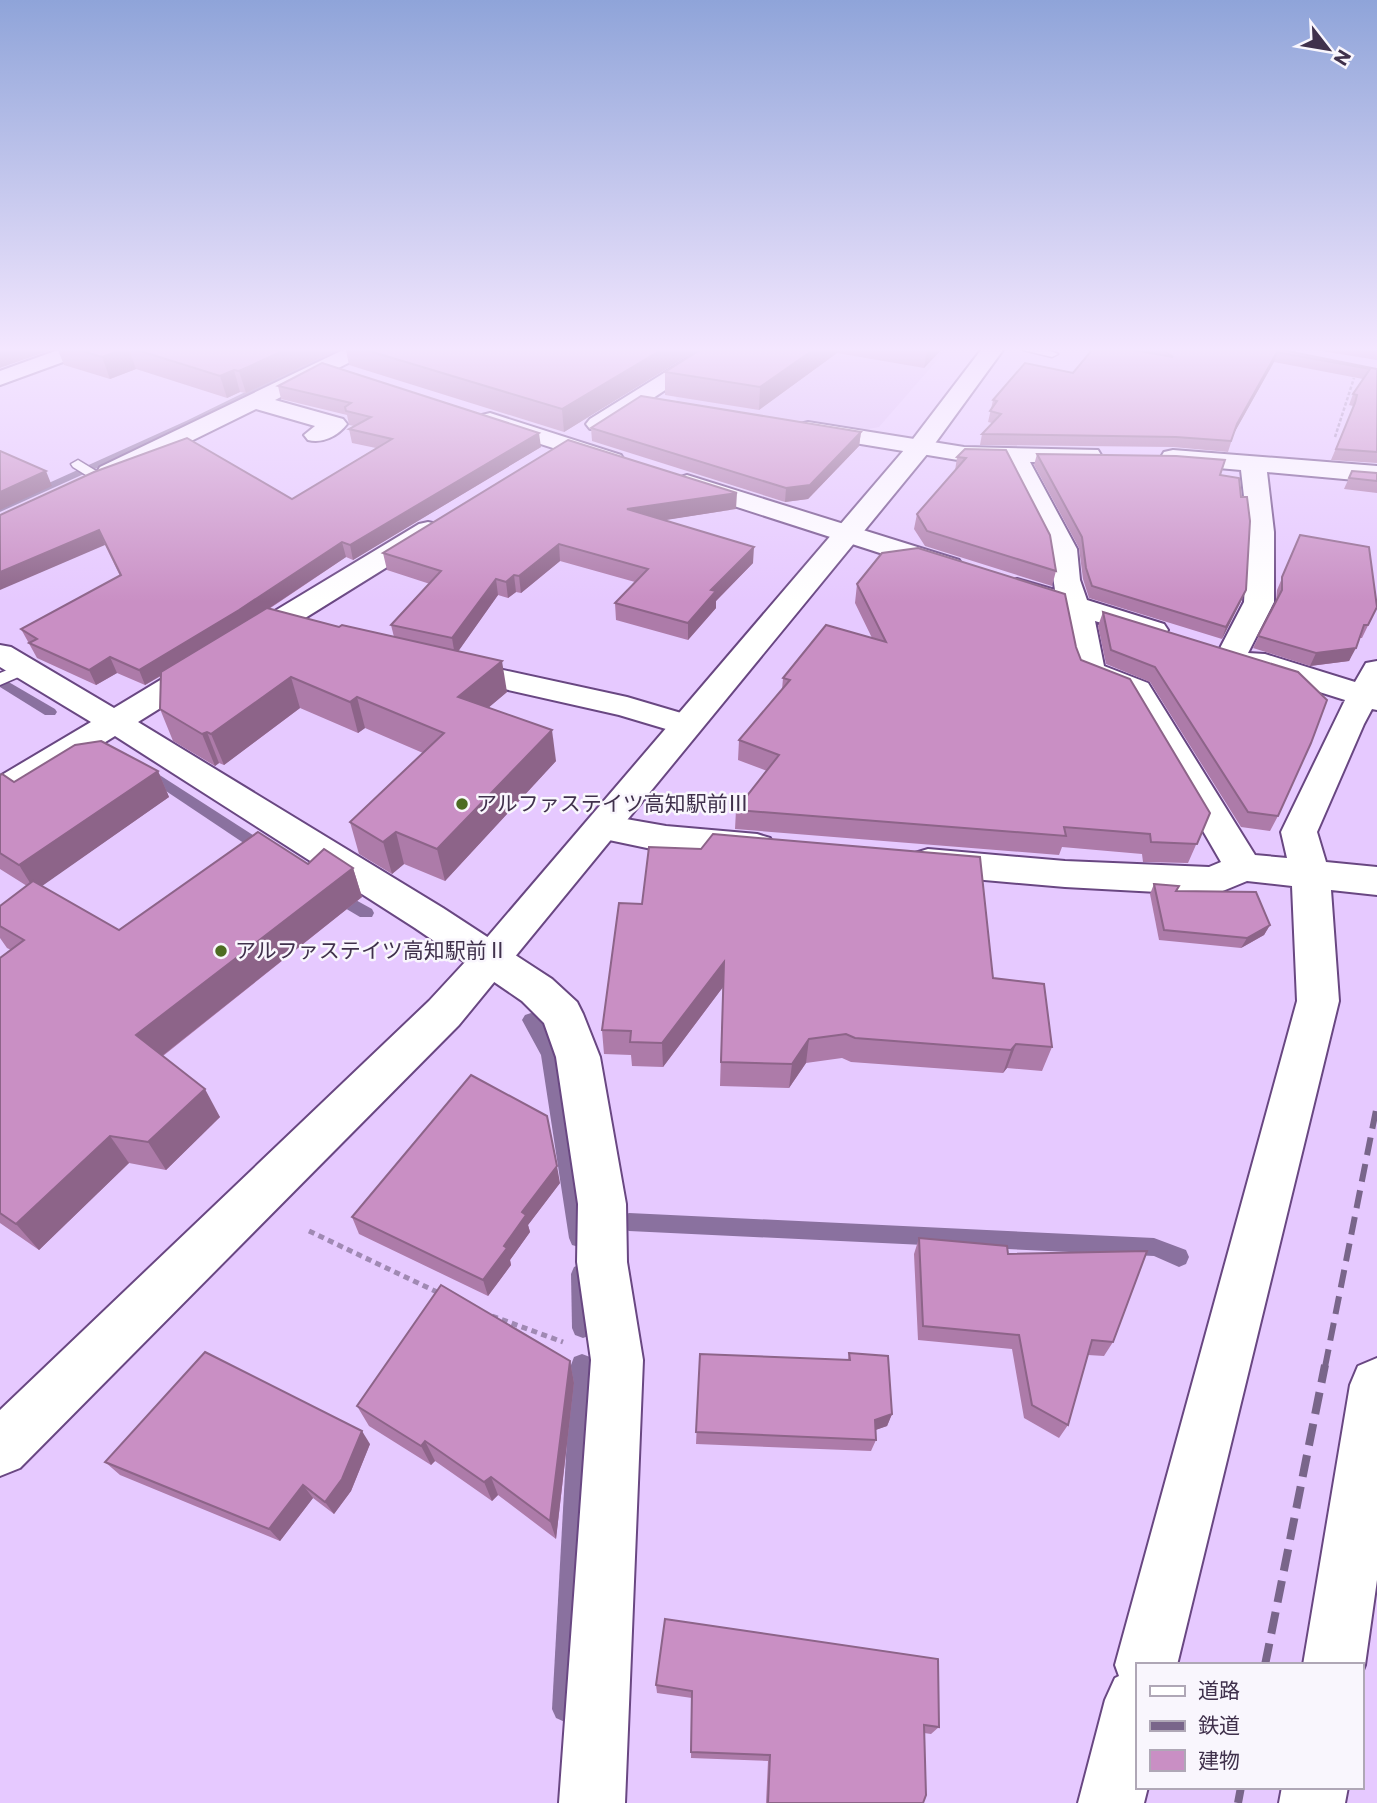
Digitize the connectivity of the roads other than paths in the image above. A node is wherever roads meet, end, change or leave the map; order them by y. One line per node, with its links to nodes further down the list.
1 (182, 434): 16 (street)
2 (532, 434): 6 (street)
3 (583, 434): 6 (street)
4 (838, 434): 7 (street)
5 (929, 434): 7 (street)
6 (566, 445): 11 (street); 13 (street)
7 (919, 448): 8 (street); 18 (street)
8 (1014, 455): 9 (street); 19 (street)
9 (1114, 456)
10 (1149, 457): 12 (street)
11 (541, 460)
12 (1253, 463): 15 (street); 25 (street)
13 (631, 466)
14 (656, 474): 18 (street)
15 (1377, 474)
16 (84, 477)
17 (448, 518): 20 (street)
18 (846, 533): 19 (street); 27 (street)
19 (1076, 606): 22 (street); 32 (street)
20 (273, 626): 21 (street); 26 (street)
21 (314, 637)
22 (1180, 638)
23 (423, 662): 27 (street)
24 (8, 667): 26 (street)
25 (1372, 688): 33 (street)
26 (117, 723): 28 (street); 35 (street)
27 (685, 725): 29 (street)
28 (0, 792)
29 (603, 827): 30 (street); 35 (street)
30 (790, 850)
31 (900, 860): 32 (street)
32 (1244, 867): 33 (street)
33 (1310, 874): 34 (street); 38 (street)
34 (1377, 881)
35 (492, 960): 37 (street); 41 (street)
36 (1377, 1385): 39 (street)
37 (0, 1448)
38 (1147, 1663)
39 (1334, 1663)
40 (1136, 1704): 42 (street)
41 (592, 1803)
42 (1111, 1803)

